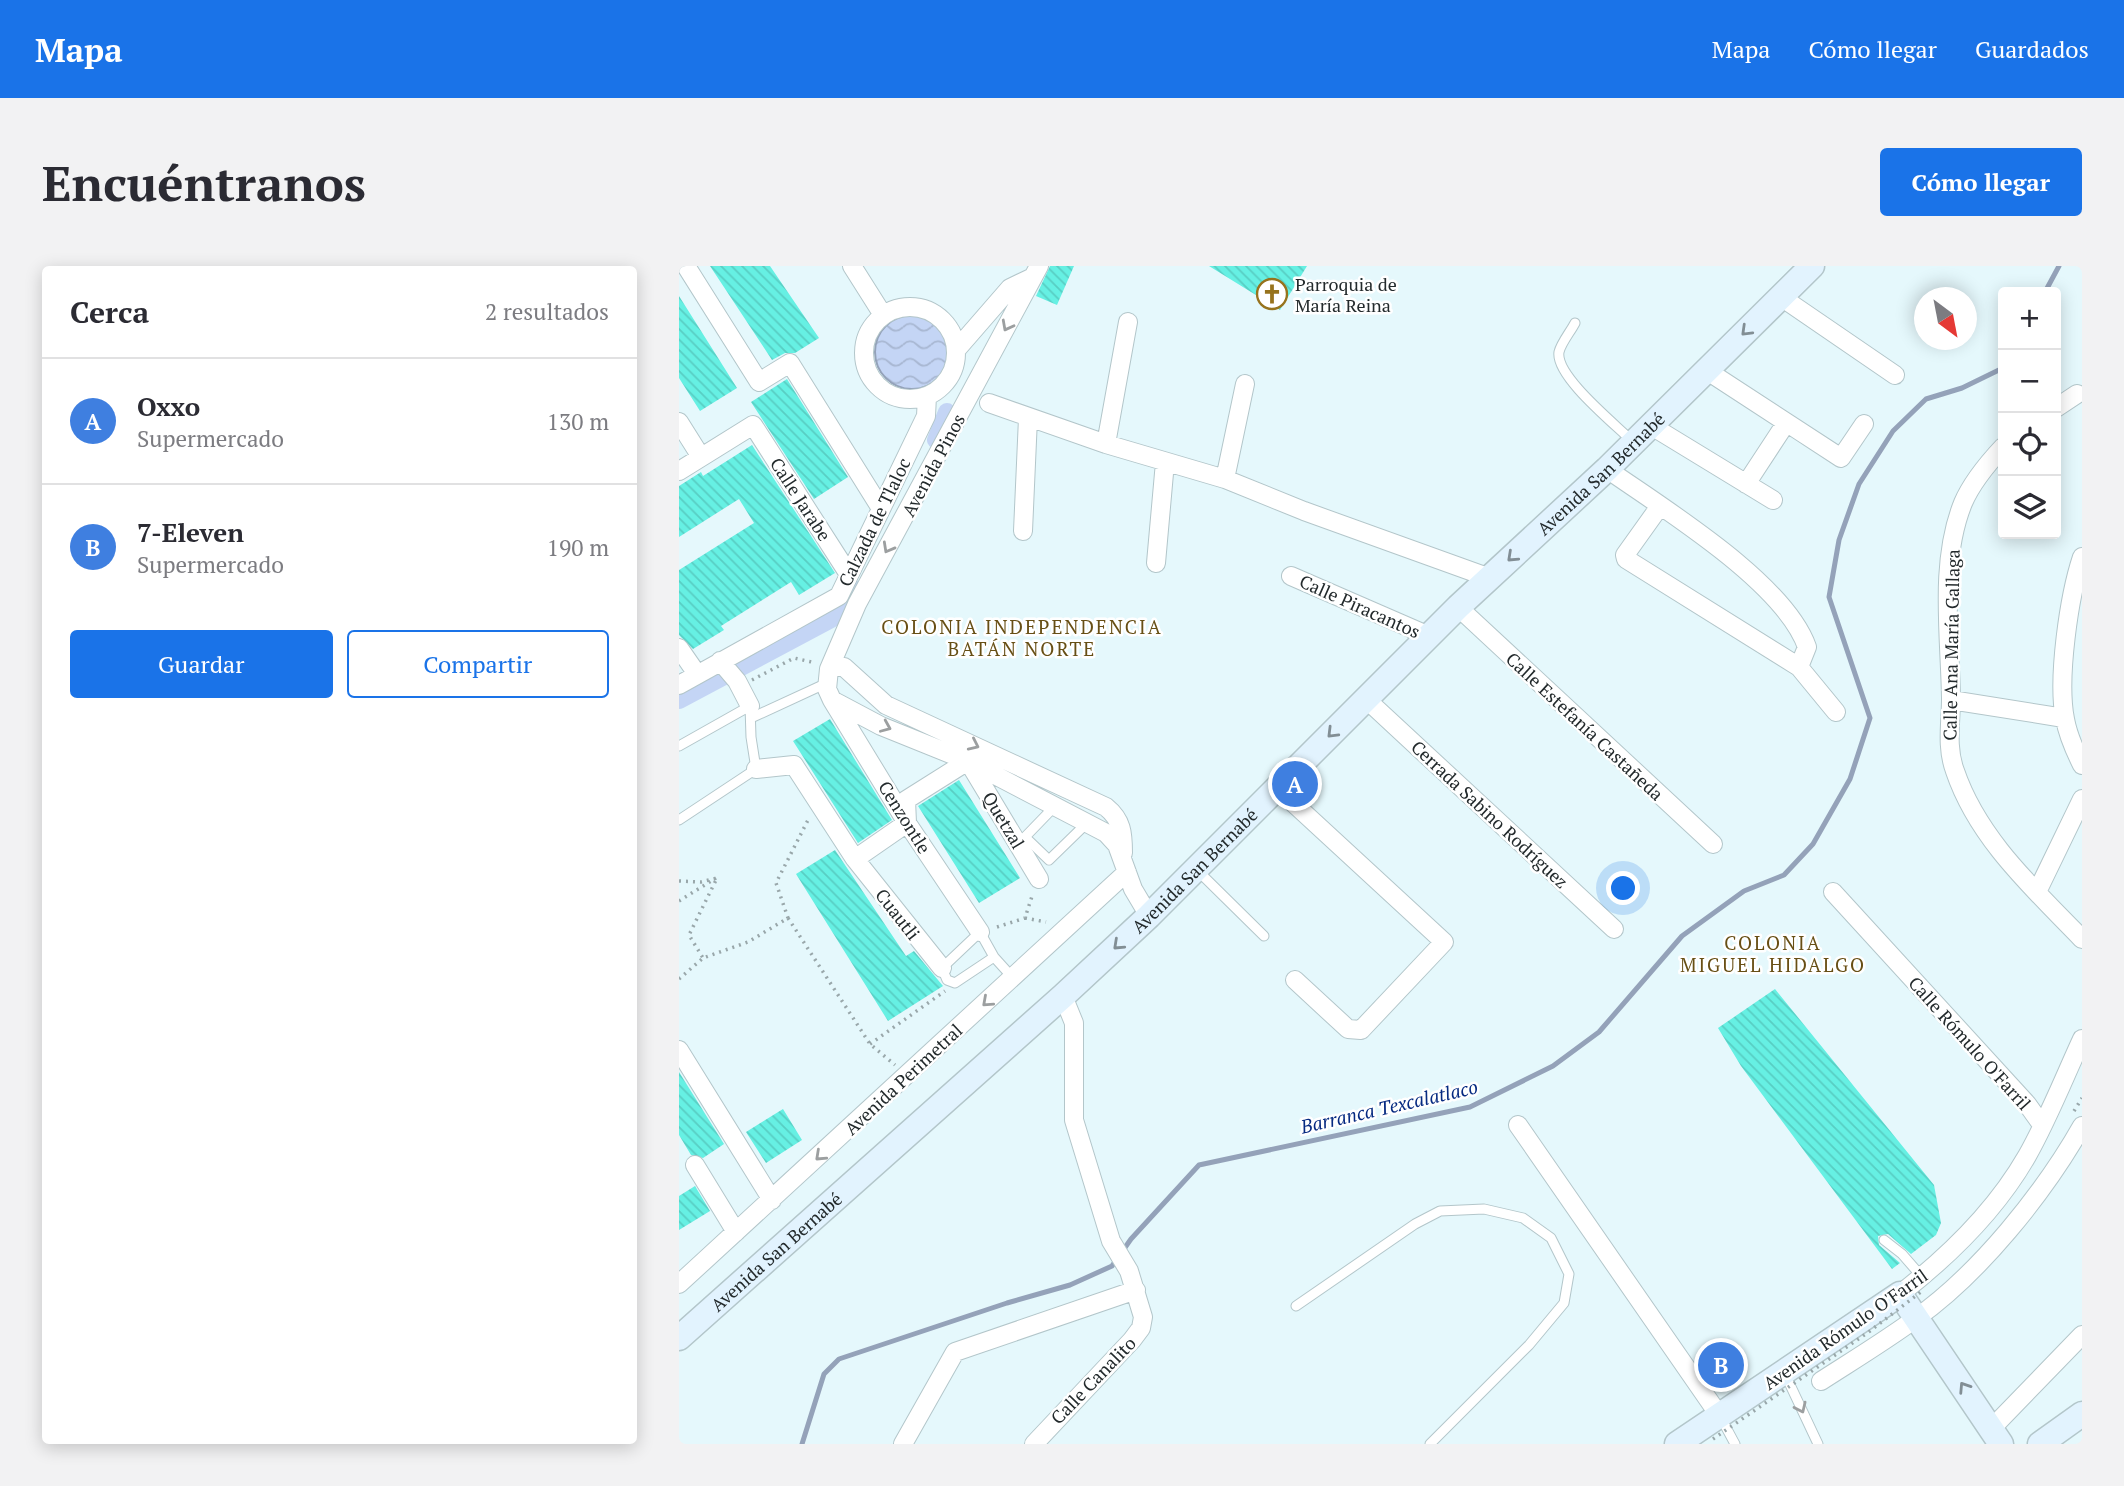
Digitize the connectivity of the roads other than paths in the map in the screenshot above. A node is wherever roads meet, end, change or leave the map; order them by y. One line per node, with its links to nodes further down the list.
1 (686, 266): 32 (street)
2 (852, 266): 6 (street)
3 (1812, 266): 5 (main road, Avenida San Bernabé)
4 (1032, 270): 9 (street); 46 (street, Avenida Pinos, one-way to 46)
5 (1781, 297): 10 (main road, Avenida San Bernabé, one-way to 10); 11 (street)
6 (883, 315): 9 (street); 14 (street)
7 (1128, 322): 22 (street)
8 (1575, 323): 21 (lane)
9 (957, 349): 14 (street)
10 (1706, 370): 19 (street); 21 (main road, Avenida San Bernabé)
11 (1895, 375)
12 (1245, 384): 28 (street)
13 (2077, 394): 16 (street)
14 (927, 396): 32 (street, Calzada de Tlaloc)
15 (989, 403): 17 (street)
16 (2061, 405)
17 (1028, 418): 22 (street); 33 (street)
18 (679, 422): 24 (street)
19 (1786, 423): 20 (street); 29 (street)
20 (1864, 424)
21 (1641, 434): 26 (main road, Avenida San Bernabé); 29 (street)
22 (1105, 444): 25 (street)
23 (1998, 452): 49 (street, Calle Ana María Gallaga)
24 (701, 457): 27 (street); 36 (street, Calle Jarabe)
25 (1165, 462): 28 (street); 35 (street)
26 (1607, 469): 31 (street); 38 (main road, Avenida San Bernabé, one-way to 38)
27 (679, 471)
28 (1225, 479): 38 (street)
29 (1746, 484): 30 (street)
30 (1773, 500)
31 (1660, 506): 44 (street); 44 (street)
32 (880, 507): 36 (street, Calzada de Tlaloc)
33 (1023, 531)
34 (2082, 557): 39 (street)
35 (1156, 563)
36 (848, 573): 43 (street, Calzada de Tlaloc)
37 (1291, 576): 41 (street, Calle Piracantos)
38 (1490, 578): 40 (main road, Avenida San Bernabé)
39 (2077, 595): 52 (street)
40 (1458, 607): 41 (main road, Avenida San Bernabé); 63 (street, Calle Estefanía Castañeda)
41 (1429, 636): 48 (main road, Avenida San Bernabé)
42 (679, 648): 45 (street)
43 (721, 663): 45 (street, Calzada de Tlaloc); 50 (street)
44 (1798, 667): 51 (street)
45 (697, 674): 47 (street, Calzada de Tlaloc)
46 (830, 683): 50 (lane); 54 (street, one-way to 54); 62 (street, Cenzontle); 65 (street, one-way to 65)
47 (679, 685)
48 (1366, 699): 57 (main road, Avenida San Bernabé, one-way to 57); 71 (street, Cerrada Sabino Rodríguez)
49 (1951, 700): 52 (street); 69 (street, Calle Ana María Gallaga)
50 (750, 712): 53 (lane); 56 (lane)
51 (1836, 712)
52 (2064, 718): 55 (street)
53 (679, 746)
54 (968, 761): 59 (street); 62 (street); 67 (street, Quetzal)
55 (2082, 765)
56 (756, 769): 60 (lane); 64 (street, Cuautli)
57 (1277, 788): 66 (main road, Avenida San Bernabé); 78 (street)
58 (2082, 799): 69 (street)
59 (1055, 806): 61 (street); 61 (lane)
60 (679, 820)
61 (1088, 822): 65 (street)
62 (907, 823): 64 (street); 72 (street, Cenzontle)
63 (1713, 844)
64 (855, 859): 76 (street, Cuautli)
65 (1125, 865): 70 (street); 77 (street, Avenida Perimetral)
66 (1196, 869): 70 (main road, Avenida San Bernabé); 73 (lane)
67 (1039, 878)
68 (1833, 892): 83 (street, Calle Rómulo O'Farril)
69 (2037, 892): 74 (street, Calle Ana María Gallaga)
70 (1149, 916): 79 (main road, Avenida San Bernabé, one-way to 79)
71 (1614, 929)
72 (980, 932): 75 (lane); 76 (lane)
73 (1264, 936)
74 (2082, 939)
75 (994, 957): 76 (lane); 77 (lane)
76 (941, 968)
77 (1013, 978): 86 (street, Avenida Perimetral, one-way to 86)
78 (1295, 980)
79 (1063, 996): 91 (street, Calle Canalito); 95 (main road, Avenida San Bernabé)
80 (2082, 1039): 83 (street, Calle Rómulo O'Farril)
81 (679, 1050): 86 (street)
82 (1518, 1125): 99 (street)
83 (2042, 1125): 90 (street, Avenida Rómulo O'Farril)
84 (2082, 1126): 93 (street)
85 (695, 1165): 87 (street)
86 (772, 1200): 87 (street, Avenida Perimetral)
87 (736, 1232): 89 (street, Avenida Perimetral)
88 (1884, 1240): 90 (lane)
89 (682, 1275)
90 (1915, 1287): 93 (main road); 96 (main road, Avenida Rómulo O'Farril)
91 (1136, 1290): 101 (street); 102 (street, Calle Canalito)
92 (1296, 1306): 103 (lane)
93 (1917, 1318): 97 (street); 100 (main road, one-way to 93)
94 (2082, 1335): 100 (street)
95 (679, 1338)
96 (1785, 1373): 99 (main road, Avenida Rómulo O'Farril); 106 (lane, one-way to 106)
97 (1821, 1381)
98 (2082, 1414): 107 (main road)
99 (1719, 1415): 104 (main road, Avenida Rómulo O'Farril); 105 (lane)
100 (1996, 1437)
101 (903, 1444)
102 (1034, 1444)
103 (1430, 1444)
104 (1677, 1444)
105 (1735, 1444)
106 (1818, 1444)
107 (2040, 1444)

